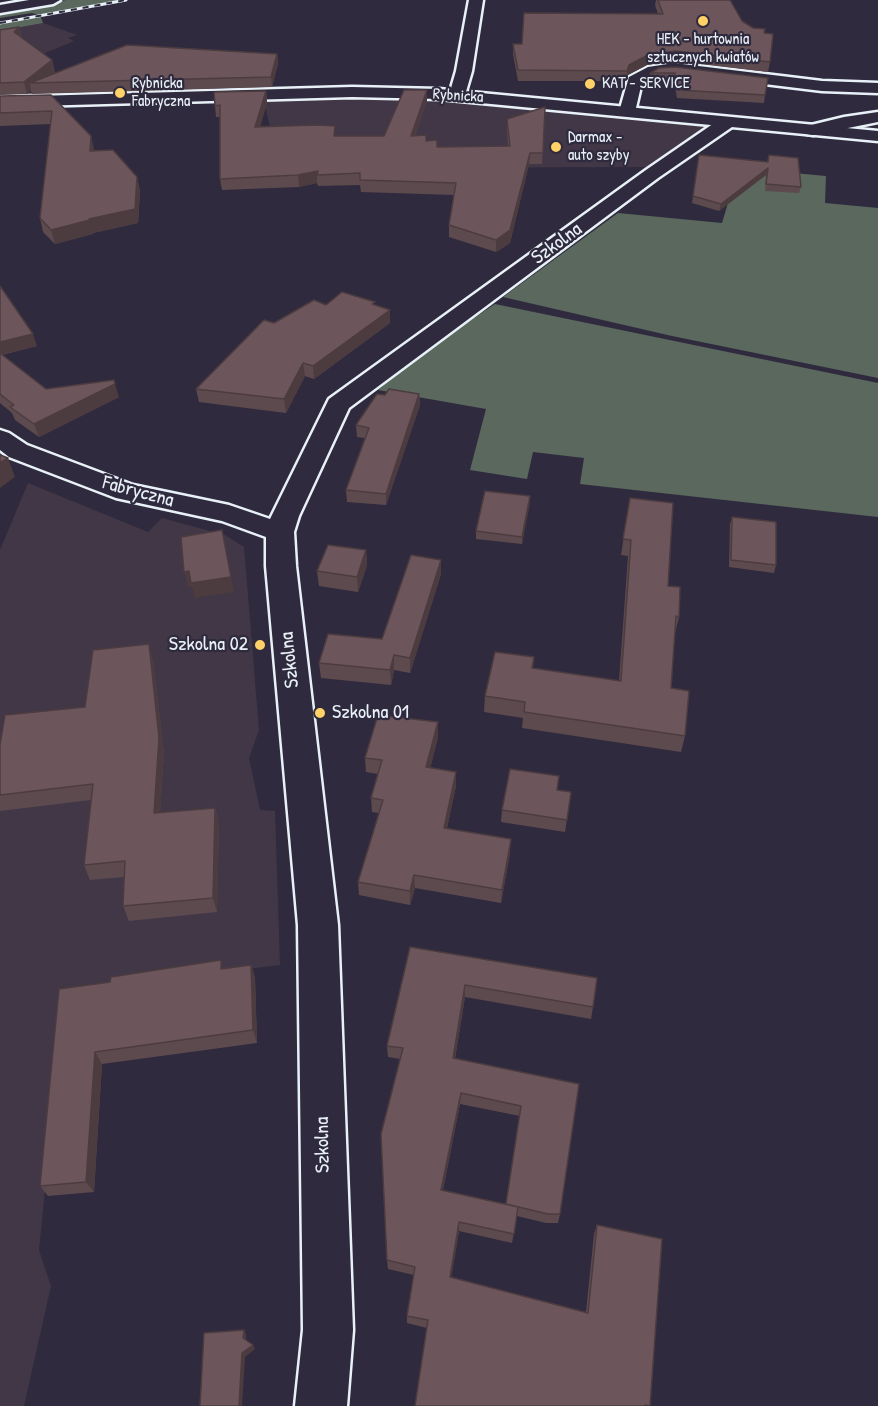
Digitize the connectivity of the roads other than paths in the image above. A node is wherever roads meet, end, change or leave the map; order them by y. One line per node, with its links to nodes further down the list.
1 (53, 0): 3 (street)
2 (476, 0): 5 (street)
3 (3, 7)
4 (878, 88): 7 (street)
5 (457, 95): 6 (street, Rybnicka); 7 (street, Rybnicka)
6 (0, 102)
7 (627, 112): 9 (street, Rybnicka)
8 (878, 117): 10 (street)
9 (726, 123): 10 (street, Rybnicka); 13 (street, Szkolna)
10 (813, 130): 11 (street, Rybnicka)
11 (878, 136)
12 (0, 438): 13 (street, Fabryczna)
13 (280, 532): 14 (street, Szkolna)
14 (321, 1406)

